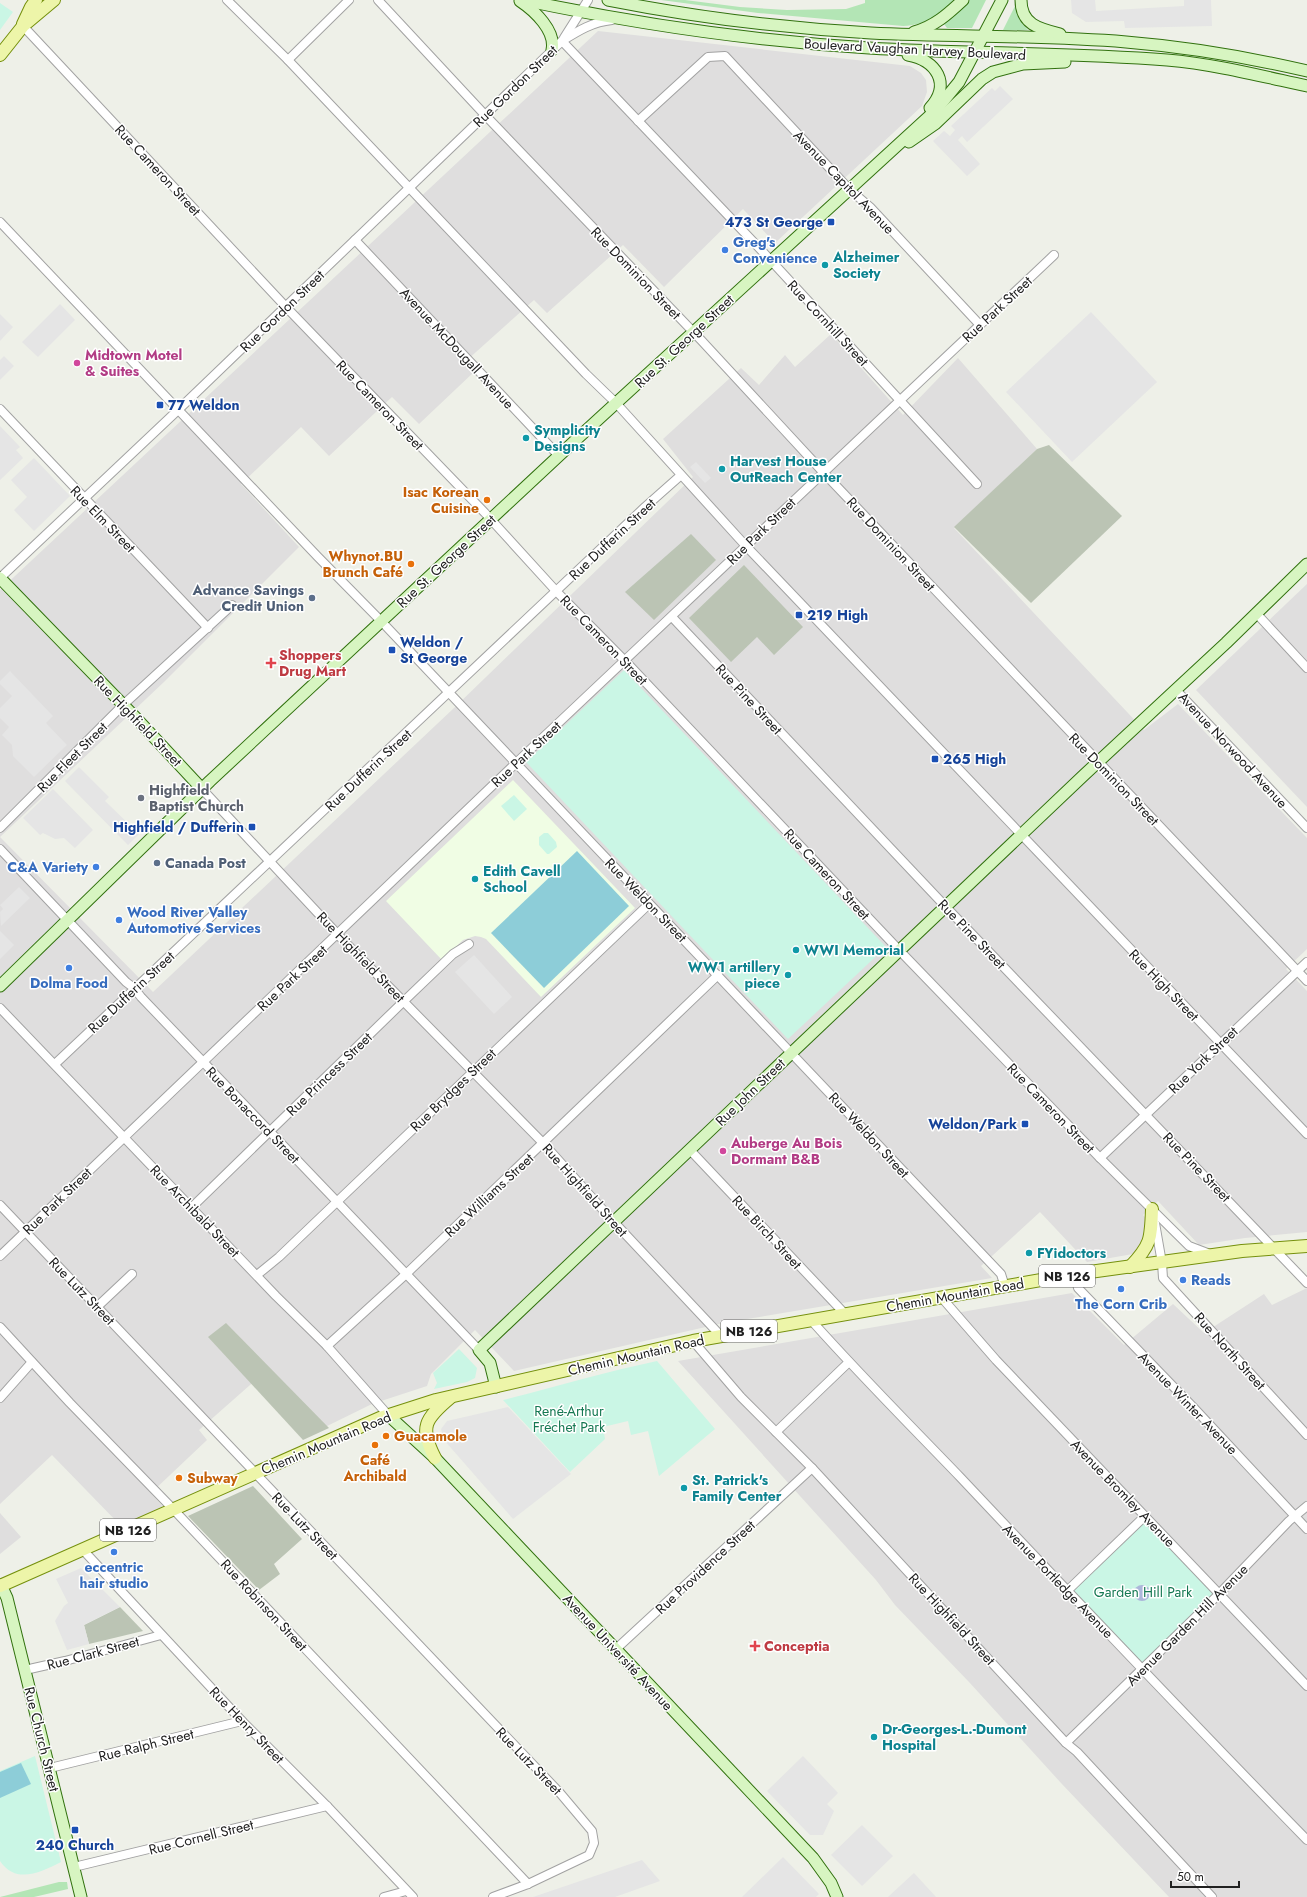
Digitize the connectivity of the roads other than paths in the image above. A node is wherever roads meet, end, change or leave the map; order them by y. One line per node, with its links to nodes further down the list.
1 (36, 0): 15 (main road)
2 (54, 0): 15 (main road)
3 (227, 0): 25 (street, Rue High Street)
4 (349, 0): 25 (street)
5 (378, 0): 28 (street, Rue Dominion Street)
6 (518, 0): 21 (main road)
7 (523, 0): 13 (main road, Boulevard Vaughan Harvey Boulevard)
8 (588, 0): 13 (street, Rue Gordon Street)
9 (608, 0): 16 (main road, Boulevard Vaughan Harvey Boulevard)
10 (963, 0): 16 (main road)
11 (1002, 0): 17 (main road, Rue St. George Street)
12 (1022, 0): 18 (main road)
13 (581, 12): 14 (main road, Boulevard Vaughan Harvey Boulevard); 19 (street, Rue Gordon Street)
14 (619, 19): 19 (street, Rue Gordon Street); 20 (main road, Boulevard Vaughan Harvey Boulevard)
15 (23, 26): 23 (main road); 37 (street, Rue Cameron Street)
16 (907, 34): 17 (main road, Boulevard Vaughan Harvey Boulevard)
17 (983, 36): 18 (main road, Boulevard Vaughan Harvey Boulevard); 22 (main road, Rue St. George Street)
18 (1086, 39): 26 (main road, Boulevard Vaughan Harvey Boulevard)
19 (562, 42): 21 (street, Rue Gordon Street); 29 (street, Rue Cornhill Street)
20 (870, 48): 22 (main road, Boulevard Vaughan Harvey Boulevard); 30 (main road)
21 (552, 50): 28 (street, Rue Gordon Street)
22 (974, 52): 24 (main road, Boulevard Vaughan Harvey Boulevard); 30 (main road, Rue St. George Street)
23 (0, 55)
24 (1148, 59): 27 (main road, Boulevard Vaughan Harvey Boulevard); 30 (main road)
25 (288, 60): 31 (street, Rue High Street)
26 (1307, 71)
27 (1307, 86)
28 (485, 115): 31 (street, Rue Gordon Street); 39 (street, Rue Dominion Street)
29 (638, 121): 32 (street, Avenue Capitol Avenue); 36 (street, Rue Cornhill Street)
30 (890, 154): 32 (main road, Rue St. George Street)
31 (409, 188): 34 (street, Rue Gordon Street); 41 (street, Rue High Street)
32 (850, 190): 36 (main road, Rue St. George Street); 38 (street, Avenue Capitol Avenue)
33 (0, 222): 43 (street, Rue Weldon Street)
34 (355, 240): 37 (street, Rue Gordon Street); 44 (street, Avenue McDougall Avenue)
35 (1054, 255): 38 (street, Rue Park Street)
36 (771, 261): 39 (main road, Rue St. George Street); 40 (street, Rue Cornhill Street)
37 (286, 307): 43 (street, Rue Gordon Street); 49 (street, Rue Cameron Street)
38 (980, 325): 40 (street, Rue Park Street)
39 (693, 332): 41 (main road, Rue St. George Street); 45 (street, Rue Dominion Street)
40 (899, 400): 45 (street, Rue Park Street); 47 (street, Rue Cornhill Street)
41 (616, 403): 44 (main road, Rue St. George Street); 46 (street, Rue High Street)
42 (0, 409): 48 (street, Rue Elm Street)
43 (178, 410): 48 (street, Rue Gordon Street); 57 (street, Rue Weldon Street)
44 (559, 456): 49 (main road, Rue St. George Street)
45 (823, 472): 50 (street, Rue Park Street); 64 (street, Rue Dominion Street)
46 (680, 476): 50 (street, Rue High Street); 53 (street, Rue Dufferin Street)
47 (976, 484)
48 (84, 498): 52 (street, Rue Gordon Street); 58 (street, Rue Elm Street)
49 (491, 520): 53 (street, Rue Cameron Street); 57 (main road, Rue St. George Street)
50 (745, 546): 56 (street, Rue Park Street); 69 (street, Rue High Street)
51 (1307, 564): 55 (main road, Rue John Street)
52 (0, 578): 63 (main road, Rue Highfield Street)
53 (557, 592): 59 (street, Rue Cameron Street); 62 (street, Rue Dufferin Street)
54 (232, 605): 58 (street, Rue Fleet Street)
55 (1256, 613): 60 (street); 61 (main road, Rue John Street)
56 (672, 617): 59 (street, Rue Park Street); 73 (street, Rue Pine Street)
57 (381, 621): 62 (street, Rue Weldon Street); 66 (main road, Rue St. George Street)
58 (208, 628): 63 (street, Rue Fleet Street)
59 (625, 660): 65 (street, Rue Park Street); 77 (street, Rue Cameron Street)
60 (1307, 668)
61 (1176, 690): 64 (main road, Rue John Street); 68 (street, Avenue Norwood Avenue)
62 (449, 693): 65 (street, Rue Weldon Street); 71 (street, Rue Dufferin Street)
63 (123, 705): 66 (main road, Rue Highfield Street); 67 (street, Rue Fleet Street)
64 (1099, 762): 69 (main road, Rue John Street); 79 (street, Rue Dominion Street)
65 (516, 763): 72 (street, Rue Weldon Street); 75 (street, Rue Park Street)
66 (202, 789): 71 (street, Rue Highfield Street); 74 (main road, Rue St. George Street)
67 (0, 828)
68 (1307, 828)
69 (1021, 835): 73 (main road, Rue John Street); 86 (street, Rue High Street)
70 (0, 849): 74 (street, Rue Bonaccord Street)
71 (270, 861): 75 (street, Rue Highfield Street); 83 (street, Rue Dufferin Street)
72 (649, 904): 80 (street, Rue Weldon Street); 90 (street, Rue Brydges Street)
73 (946, 907): 77 (main road, Rue John Street); 91 (street, Rue Pine Street)
74 (68, 920): 82 (main road, Rue St. George Street); 83 (street, Rue Bonaccord Street)
75 (337, 934): 84 (street, Rue Highfield Street); 88 (street, Rue Park Street)
76 (469, 944): 84 (street, Rue Princess Street)
77 (899, 950): 87 (main road, Rue John Street); 97 (street, Rue Cameron Street)
78 (1307, 962): 79 (street, Rue York Street)
79 (1298, 971): 81 (street, Rue Dominion Street); 86 (street, Rue York Street)
80 (718, 975): 87 (street, Rue Weldon Street); 95 (street, Rue Williams Street)
81 (1307, 981)
82 (0, 986)
83 (134, 988): 88 (street, Rue Bonaccord Street); 89 (street, Rue Dufferin Street)
84 (404, 1001): 90 (street, Rue Highfield Street); 92 (street, Rue Princess Street)
85 (0, 1008): 89 (street, Rue Archibald Street)
86 (1220, 1044): 91 (street, Rue York Street); 93 (street, Rue High Street)
87 (791, 1052): 96 (main road, Rue John Street); 115 (street, Rue Weldon Street)
88 (203, 1062): 92 (street, Rue Bonaccord Street); 94 (street, Rue Park Street)
89 (56, 1064): 94 (street, Rue Archibald Street)
90 (473, 1072): 95 (street, Rue Highfield Street); 98 (street, Rue Brydges Street)
91 (1147, 1114): 97 (street, Rue York Street); 105 (street, Rue Pine Street)
92 (269, 1132): 98 (street, Rue Bonaccord Street); 100 (street, Rue Princess Street)
93 (1307, 1133)
94 (124, 1136): 100 (street, Rue Archibald Street); 103 (street, Rue Park Street)
95 (544, 1144): 102 (street, Rue Highfield Street); 113 (street, Rue Williams Street)
96 (690, 1150): 102 (main road, Rue John Street); 118 (street, Rue Birch Street)
97 (1100, 1158): 101 (street, Rue Cameron Street)
98 (336, 1202): 112 (street, Rue Brydges Street); 113 (street, Rue Bonaccord Street)
99 (0, 1205): 103 (street, Rue Lutz Street)
100 (191, 1208): 112 (street, Rue Archibald Street)
101 (1152, 1209): 106 (street, Rue Cameron Street); 108 (street); 109 (main road)
102 (612, 1221): 121 (street, Rue Highfield Street); 124 (main road, Rue John Street)
103 (25, 1231): 107 (street, Rue Park Street); 117 (street, Rue Lutz Street)
104 (1307, 1246): 105 (main road, Chemin Mountain Road / NB 126)
105 (1275, 1248): 106 (main road, Chemin Mountain Road / NB 126); 114 (street, Rue Pine Street)
106 (1212, 1255): 108 (main road, Chemin Mountain Road / NB 126)
107 (0, 1256)
108 (1162, 1263): 109 (main road, Chemin Mountain Road / NB 126); 132 (street, Rue North Street)
109 (1130, 1267): 111 (main road, Chemin Mountain Road / NB 126)
110 (132, 1274): 117 (street)
111 (1075, 1274): 115 (main road, Chemin Mountain Road / NB 126); 139 (street, Avenue Winter Avenue)
112 (257, 1275): 123 (street, Rue Archibald Street)
113 (406, 1275): 123 (street, Rue Williams Street); 124 (street, Rue Bonaccord Street)
114 (1307, 1282)
115 (1005, 1287): 116 (main road, Chemin Mountain Road / NB 126)
116 (942, 1298): 118 (main road, Chemin Mountain Road / NB 126); 138 (street, Avenue Bromley Avenue)
117 (98, 1306): 135 (street, Rue Lutz Street)
118 (845, 1314): 119 (main road, Chemin Mountain Road / NB 126)
119 (811, 1320): 121 (main road, Chemin Mountain Road / NB 126); 126 (street, Avenue Portledge Avenue)
120 (0, 1327): 125 (street, Rue Robinson Street)
121 (721, 1336): 122 (main road, Chemin Mountain Road / NB 126)
122 (693, 1341): 127 (main road, Chemin Mountain Road / NB 126); 131 (street, Rue Highfield Street)
123 (327, 1346): 130 (street, Rue Archibald Street)
124 (479, 1350): 127 (main road, Rue Bonaccord Street)
125 (32, 1362): 129 (street); 137 (street, Rue Robinson Street)
126 (849, 1362): 131 (street); 143 (street, Avenue Portledge Avenue)
127 (496, 1387): 128 (main road, Chemin Mountain Road / NB 126)
128 (452, 1396): 130 (main road, Chemin Mountain Road / NB 126); 133 (main road)
129 (0, 1398)
130 (388, 1415): 133 (main road, Avenue Université Avenue); 135 (main road, Chemin Mountain Road / NB 126)
131 (776, 1432): 134 (street, Rue Highfield Street)
132 (1307, 1435)
133 (435, 1458): 146 (main road, Avenue Université Avenue)
134 (812, 1468): 146 (street, Rue Providence Street); 151 (street, Rue Highfield Street)
135 (255, 1473): 137 (main road, Chemin Mountain Road / NB 126); 156 (street, Rue Lutz Street)
136 (1307, 1506): 139 (street, Avenue Garden Hill Avenue)
137 (173, 1509): 141 (main road, Chemin Mountain Road / NB 126); 156 (street, Rue Robinson Street)
138 (1145, 1516): 143 (street); 144 (street, Avenue Bromley Avenue)
139 (1296, 1516): 140 (street, Avenue Winter Avenue); 144 (street, Avenue Garden Hill Avenue)
140 (1307, 1529)
141 (83, 1550): 142 (main road, Chemin Mountain Road / NB 126); 145 (street, Rue Henry Street)
142 (0, 1584): 148 (main road, Rue Church Street)
143 (1067, 1591): 147 (street, Avenue Portledge Avenue)
144 (1219, 1594): 147 (street, Avenue Garden Hill Avenue); 149 (street, Avenue Bromley Avenue)
145 (161, 1635): 148 (street, Rue Clark Street); 150 (street, Rue Henry Street)
146 (616, 1649): 161 (main road, Avenue Université Avenue)
147 (1143, 1668): 151 (street, Avenue Garden Hill Avenue); 154 (street, Avenue Portledge Avenue)
148 (25, 1670): 152 (main road, Rue Church Street)
149 (1307, 1686)
150 (242, 1721): 152 (street, Rue Ralph Street); 153 (street, Rue Henry Street)
151 (1066, 1743): 162 (street, Rue Highfield Street)
152 (50, 1768): 155 (main road, Rue Church Street)
153 (327, 1806): 155 (street, Rue Cornell Street); 157 (street, Rue Henry Street)
154 (1307, 1840)
155 (74, 1868): 158 (main road, Rue Church Street)
156 (528, 1884): 160 (street)
157 (410, 1894): 159 (street)
158 (81, 1897)
159 (384, 1897)
160 (494, 1897)
161 (837, 1897)
162 (1212, 1897)

